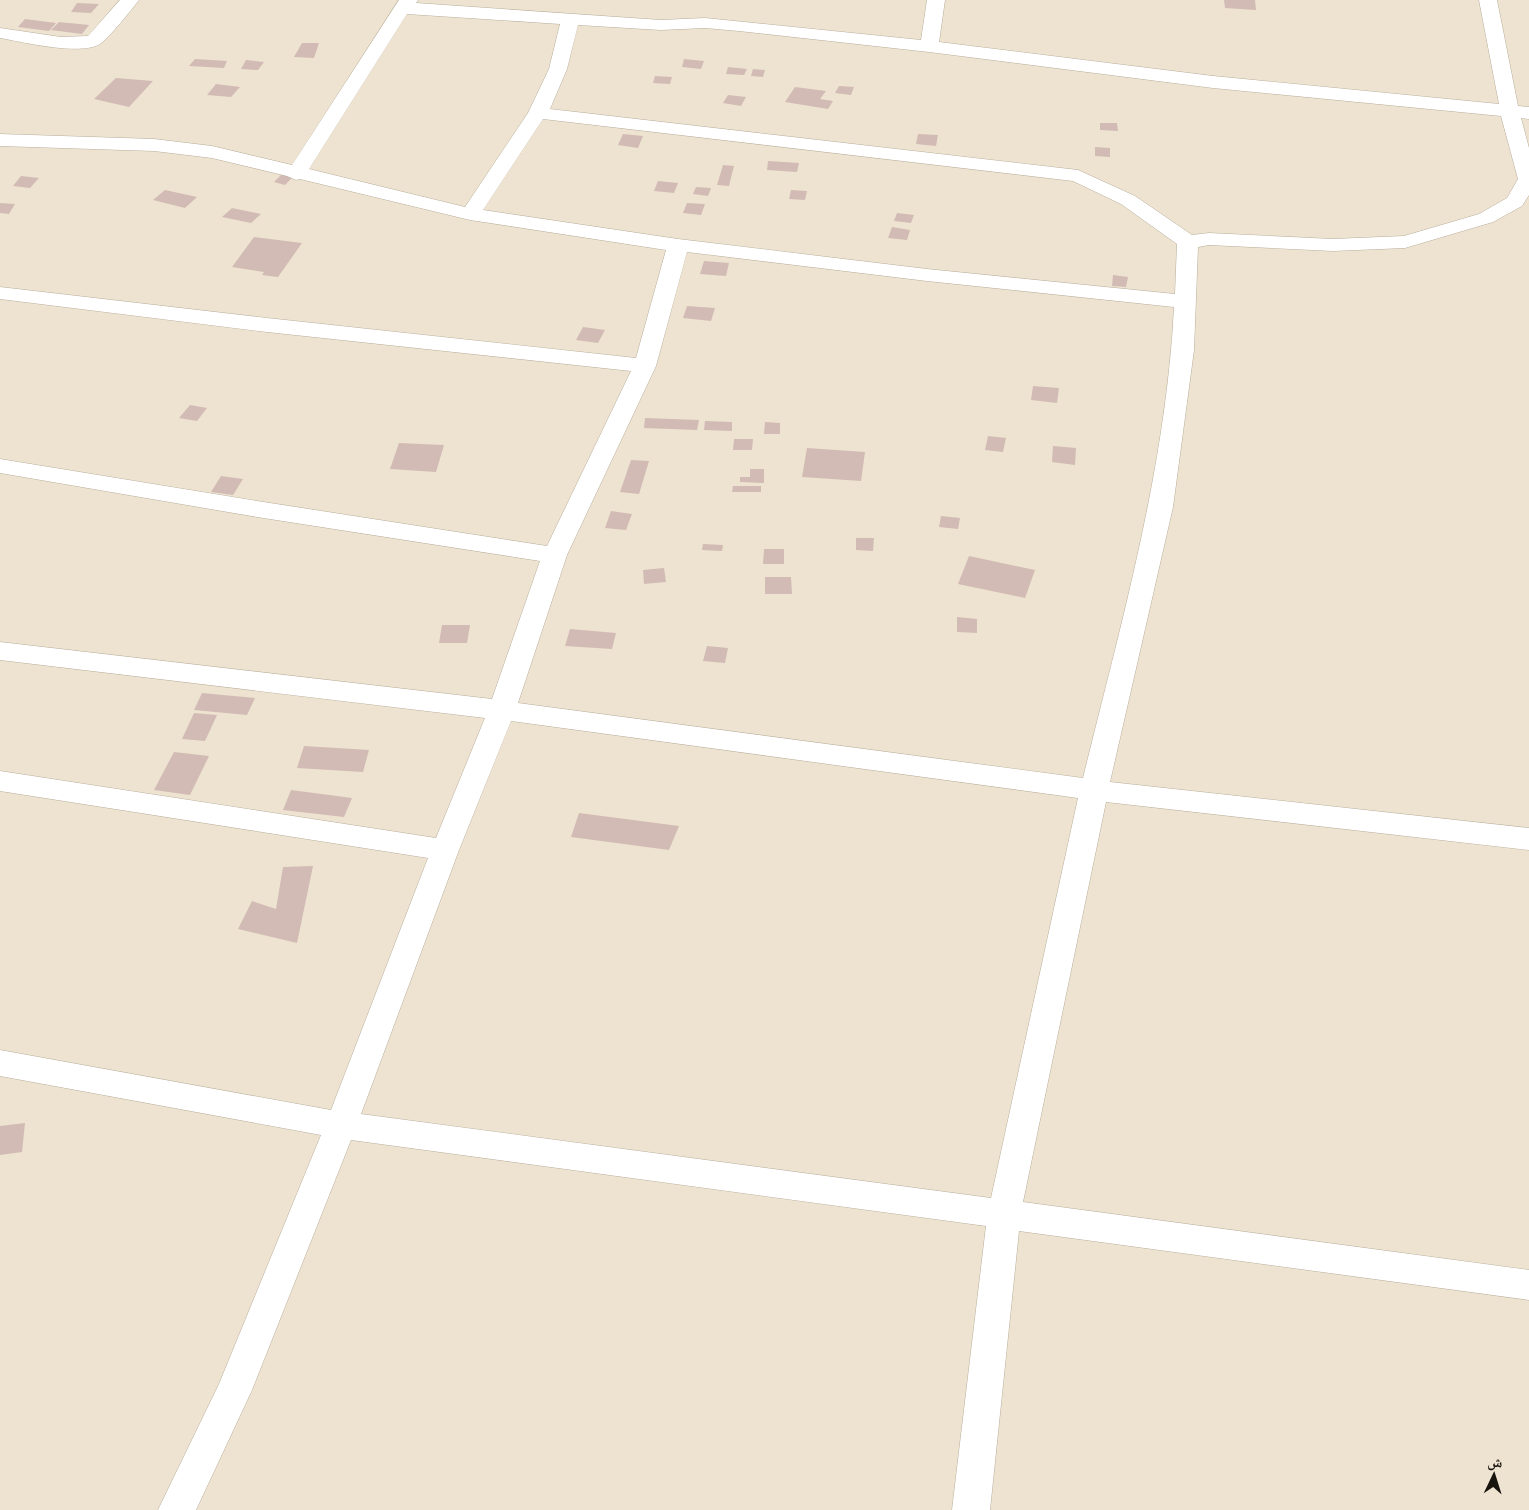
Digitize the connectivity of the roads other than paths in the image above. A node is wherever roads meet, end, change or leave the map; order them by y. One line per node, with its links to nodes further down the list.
1 (130, 0): 6 (street)
2 (936, 0): 7 (street)
3 (1488, 0): 8 (street)
4 (406, 4): 5 (street); 12 (street)
5 (570, 20): 7 (street); 9 (street)
6 (0, 33)
7 (930, 46): 8 (street)
8 (1510, 112): 10 (street); 13 (street)
9 (538, 113): 14 (street); 15 (street)
10 (1529, 113)
11 (0, 140): 12 (street)
12 (296, 174): 14 (street)
13 (1528, 181): 15 (street)
14 (470, 214): 16 (street)
15 (1188, 242): 18 (street)
16 (678, 245): 18 (street); 19 (street)
17 (0, 293): 19 (street)
18 (1186, 302): 25 (street)
19 (645, 366): 21 (street)
20 (0, 466): 21 (street)
21 (555, 555): 23 (street)
22 (0, 651): 23 (street)
23 (502, 710): 25 (street); 27 (street)
24 (0, 781): 27 (street)
25 (1094, 790): 26 (street); 30 (street)
26 (1529, 839)
27 (445, 850): 29 (street)
28 (0, 1062): 29 (street)
29 (340, 1125): 30 (street); 32 (street)
30 (1004, 1214): 31 (street); 33 (street)
31 (1529, 1285)
32 (177, 1510)
33 (972, 1510)

